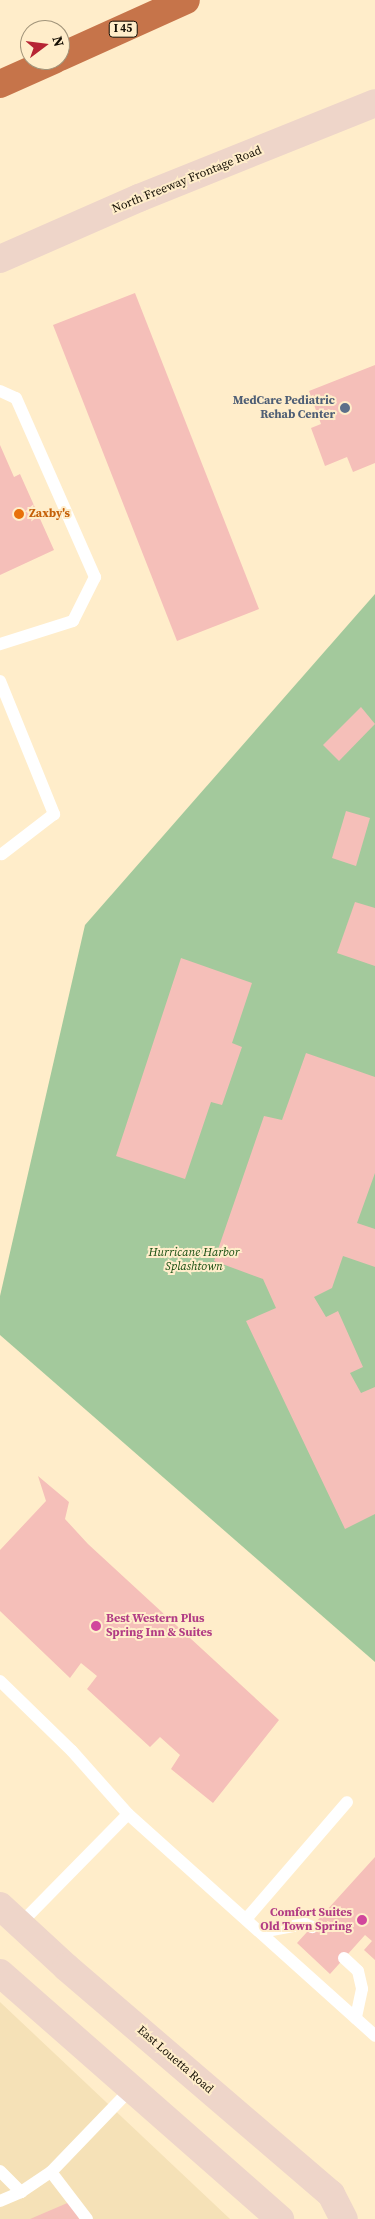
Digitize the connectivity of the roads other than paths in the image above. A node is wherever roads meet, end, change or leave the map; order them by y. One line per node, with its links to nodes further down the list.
1 (186, 0): 2 (highway, I 45)
2 (70, 52)
3 (32, 70): 4 (highway)
4 (0, 84)
5 (375, 103): 6 (main road, North Freeway Frontage Road)
6 (0, 259)
7 (0, 391): 8 (lane)
8 (0, 644)
9 (0, 681): 10 (lane)
10 (0, 853)
11 (0, 1681): 13 (lane)
12 (347, 1802): 15 (lane)
13 (128, 1814): 15 (lane); 16 (lane)
14 (0, 1906): 16 (main road, East Louetta Road)
15 (247, 1918): 18 (lane)
16 (20, 1924): 30 (main road, East Louetta Road)
17 (312, 1927): 18 (lane)
18 (261, 1932): 21 (lane)
19 (344, 1958): 21 (lane)
20 (0, 1973): 23 (main road)
21 (356, 2018): 22 (lane)
22 (375, 2036)
23 (131, 2088): 25 (lane); 29 (main road)
24 (0, 2171): 26 (lane)
25 (50, 2172): 26 (lane); 28 (lane)
26 (21, 2192): 27 (lane)
27 (0, 2200)
28 (87, 2219)
29 (280, 2219)
30 (344, 2219)

